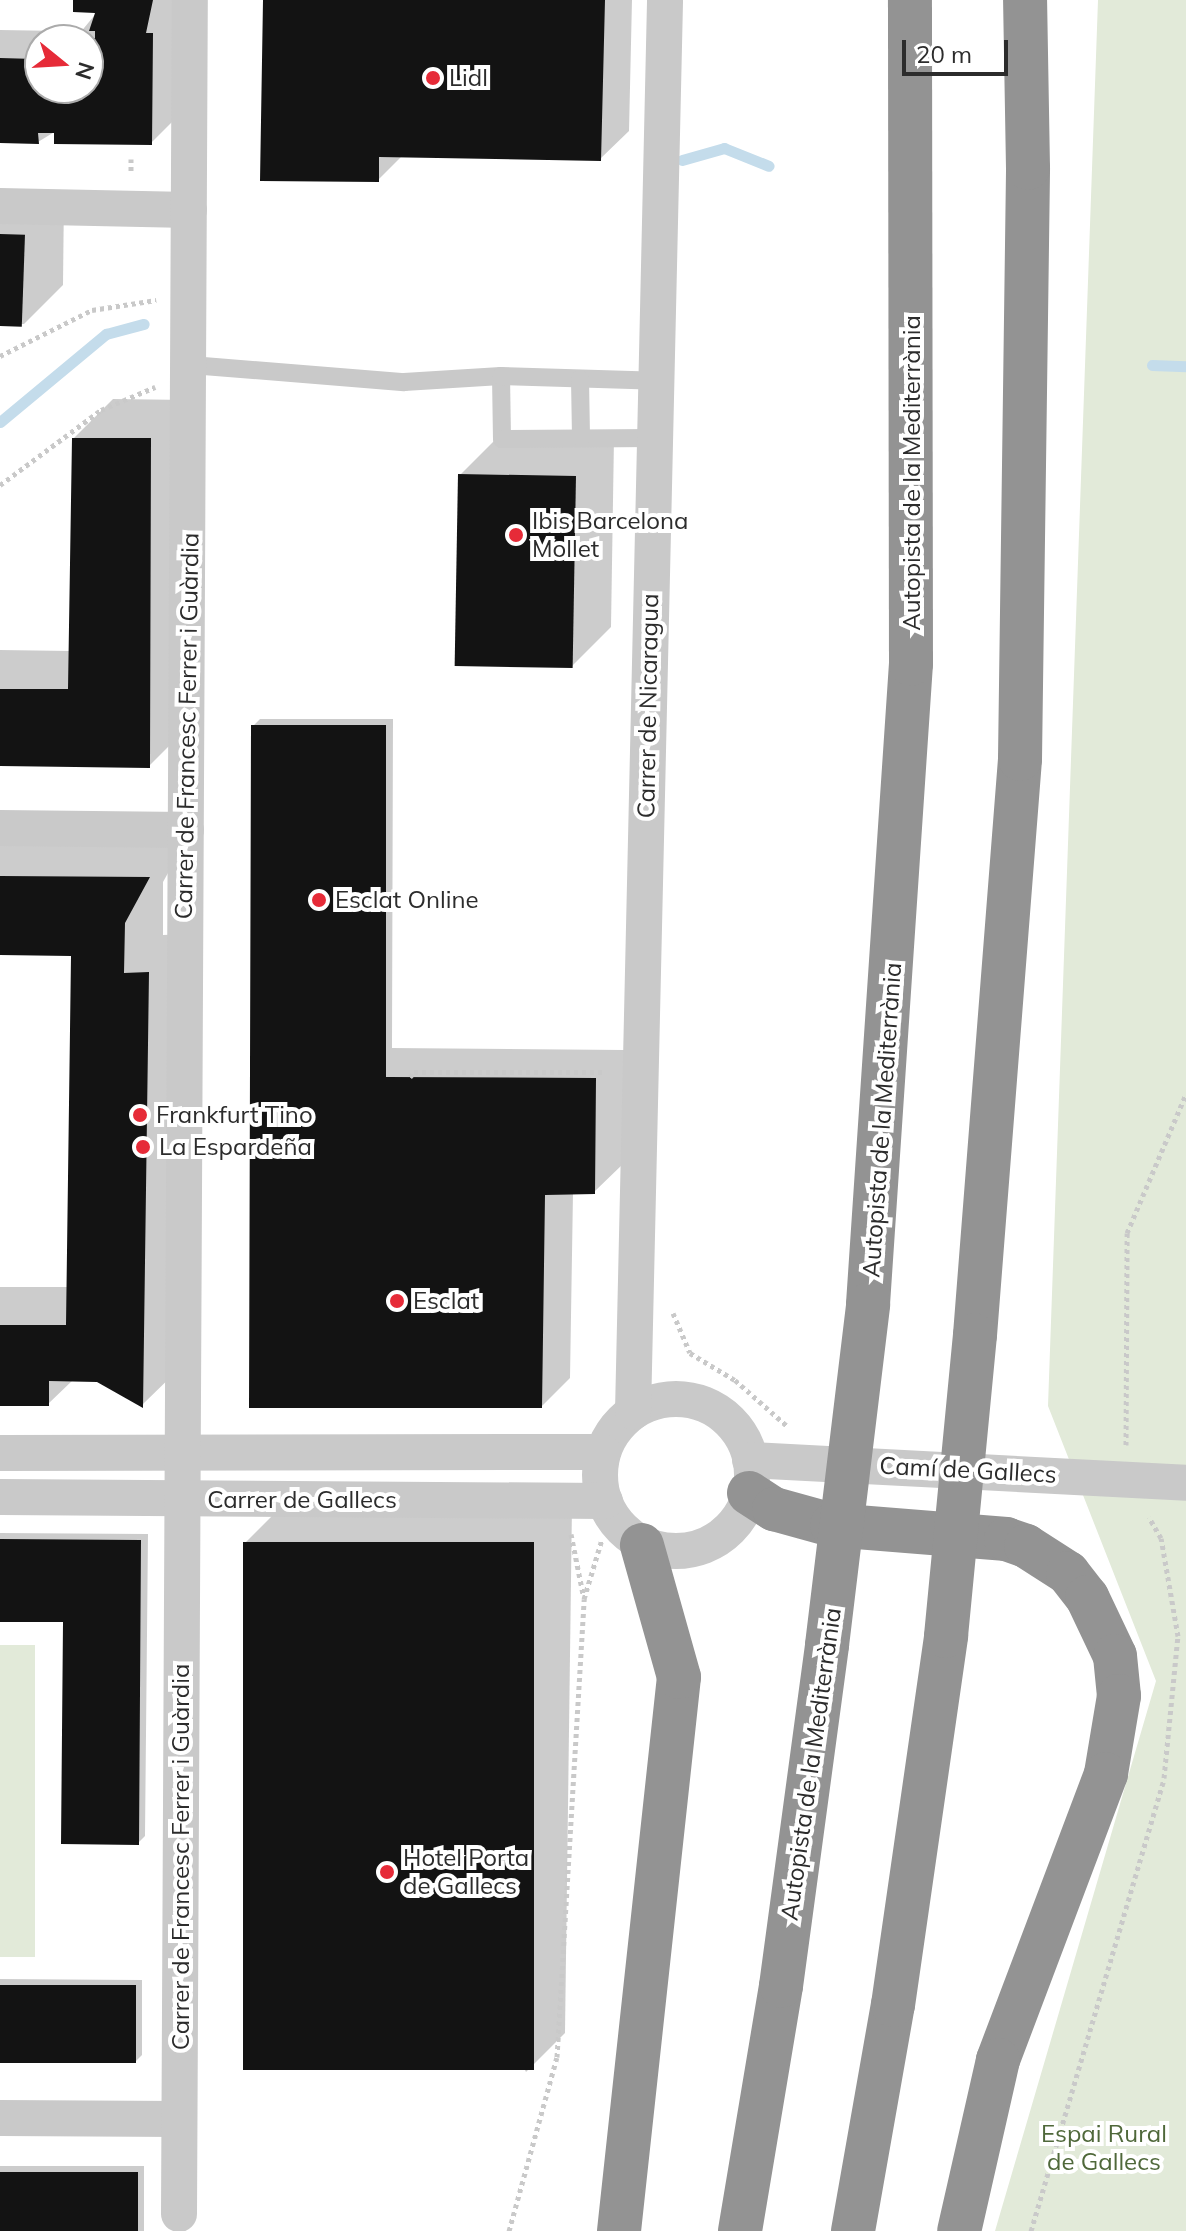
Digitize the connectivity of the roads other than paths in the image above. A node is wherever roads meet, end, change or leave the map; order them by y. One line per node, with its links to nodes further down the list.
1 (190, 0): 6 (street, Carrer de Francesc Ferrer i Guàrdia)
2 (665, 0): 10 (street, Carrer de Nicaragua)
3 (910, 0): 28 (highway, Autopista de la Mediterrània, bridge)
4 (1025, 0): 29 (highway, bridge)
5 (0, 206): 6 (street)
6 (189, 210): 7 (street, Carrer de Francesc Ferrer i Guàrdia)
7 (191, 365): 8 (lane); 14 (street, Carrer de Francesc Ferrer i Guàrdia)
8 (501, 376): 9 (lane); 11 (lane)
9 (580, 379): 10 (lane); 11 (lane)
10 (656, 381): 12 (street, Carrer de Nicaragua)
11 (581, 438): 12 (lane)
12 (655, 438): 15 (street, Carrer de Nicaragua)
13 (0, 828): 14 (street)
14 (186, 830): 18 (street, Carrer de Francesc Ferrer i Guàrdia)
15 (633, 1412): 16 (street); 19 (street)
16 (603, 1452): 18 (street, Carrer de Gallecs); 23 (street)
17 (0, 1453): 18 (street, Carrer de Gallecs)
18 (182, 1453): 22 (street, Carrer de Francesc Ferrer i Guàrdia)
19 (750, 1477): 20 (street, Camí de Gallecs); 23 (street); 30 (highway)
20 (1186, 1483)
21 (0, 1497): 22 (street, Carrer de Gallecs)
22 (183, 1499): 23 (street, Carrer de Gallecs); 25 (street, Carrer de Francesc Ferrer i Guàrdia)
23 (620, 1521): 27 (highway)
24 (0, 2118): 25 (street)
25 (179, 2119): 26 (street, Carrer de Francesc Ferrer i Guàrdia)
26 (179, 2214)
27 (619, 2231)
28 (740, 2231)
29 (853, 2231)
30 (959, 2231)

